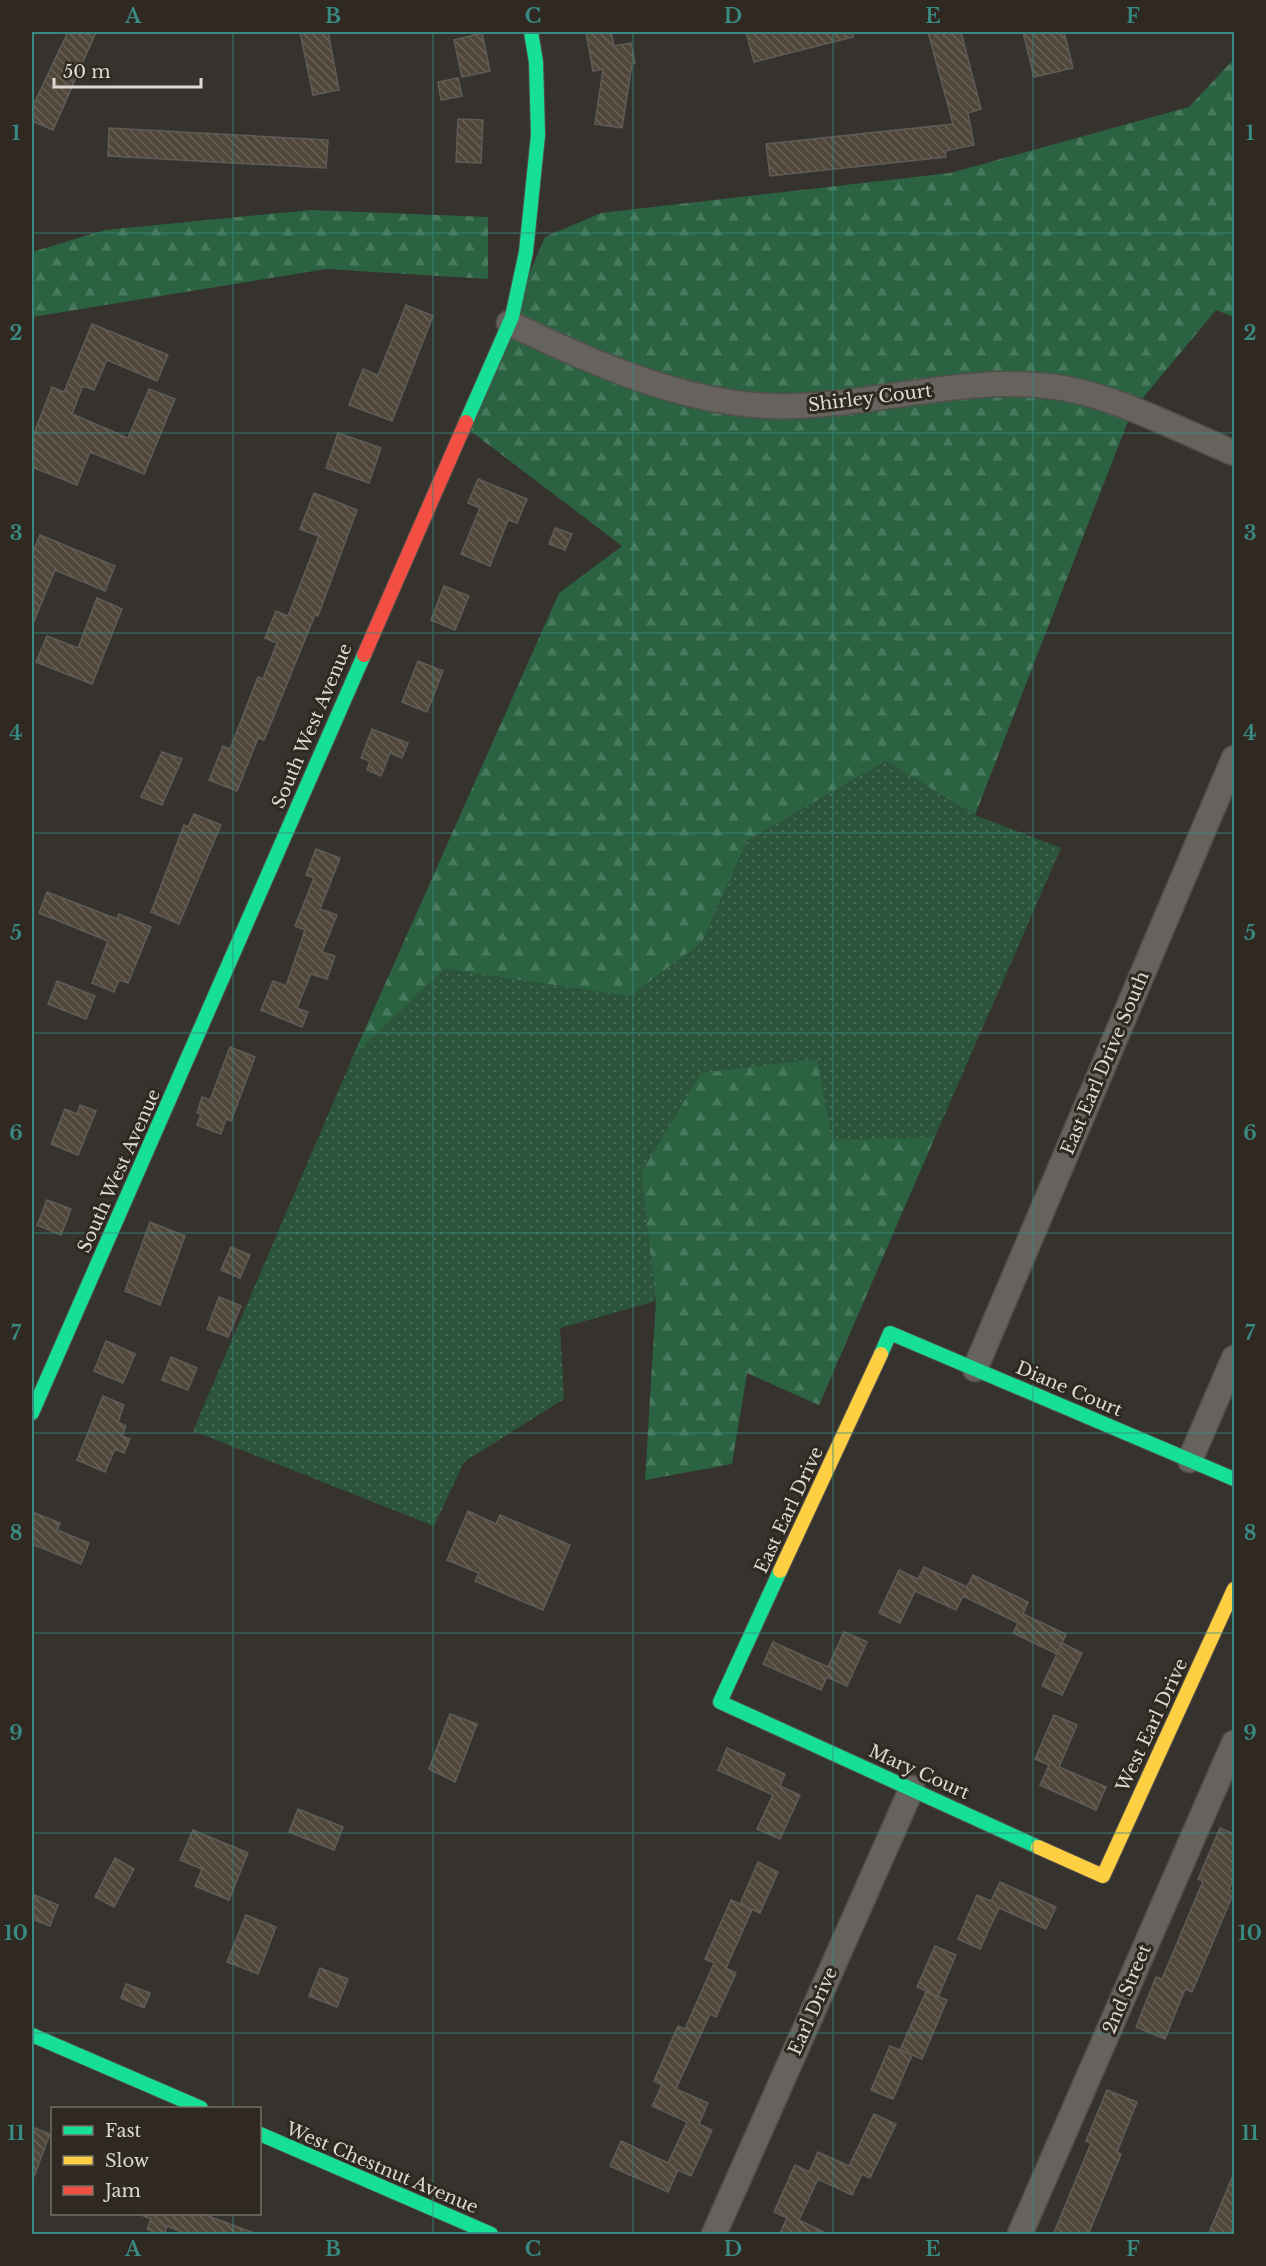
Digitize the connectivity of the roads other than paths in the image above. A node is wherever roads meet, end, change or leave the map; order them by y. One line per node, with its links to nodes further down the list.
1 (531, 32): 2 (street, South West Avenue)
2 (509, 323): 3 (street, Shirley Court); 8 (street, South West Avenue)
3 (1234, 453)
4 (1234, 758): 7 (street, East Earl Drive South)
5 (890, 1333): 7 (street, Diane Court); 12 (street, East Earl Drive)
6 (1234, 1358): 9 (street)
7 (975, 1369): 9 (street, Diane Court)
8 (32, 1413)
9 (1190, 1460): 10 (street, Diane Court)
10 (1234, 1479)
11 (1234, 1589): 15 (street, West Earl Drive)
12 (720, 1702): 14 (street, Mary Court)
13 (1234, 1743): 21 (street, 2nd Street)
14 (912, 1788): 15 (street, Mary Court); 20 (street, Earl Drive)
15 (1103, 1876)
16 (32, 2035): 17 (street)
17 (196, 2107)
18 (261, 2134): 19 (street, West Chestnut Avenue)
19 (491, 2235)
20 (714, 2235)
21 (1020, 2235)

